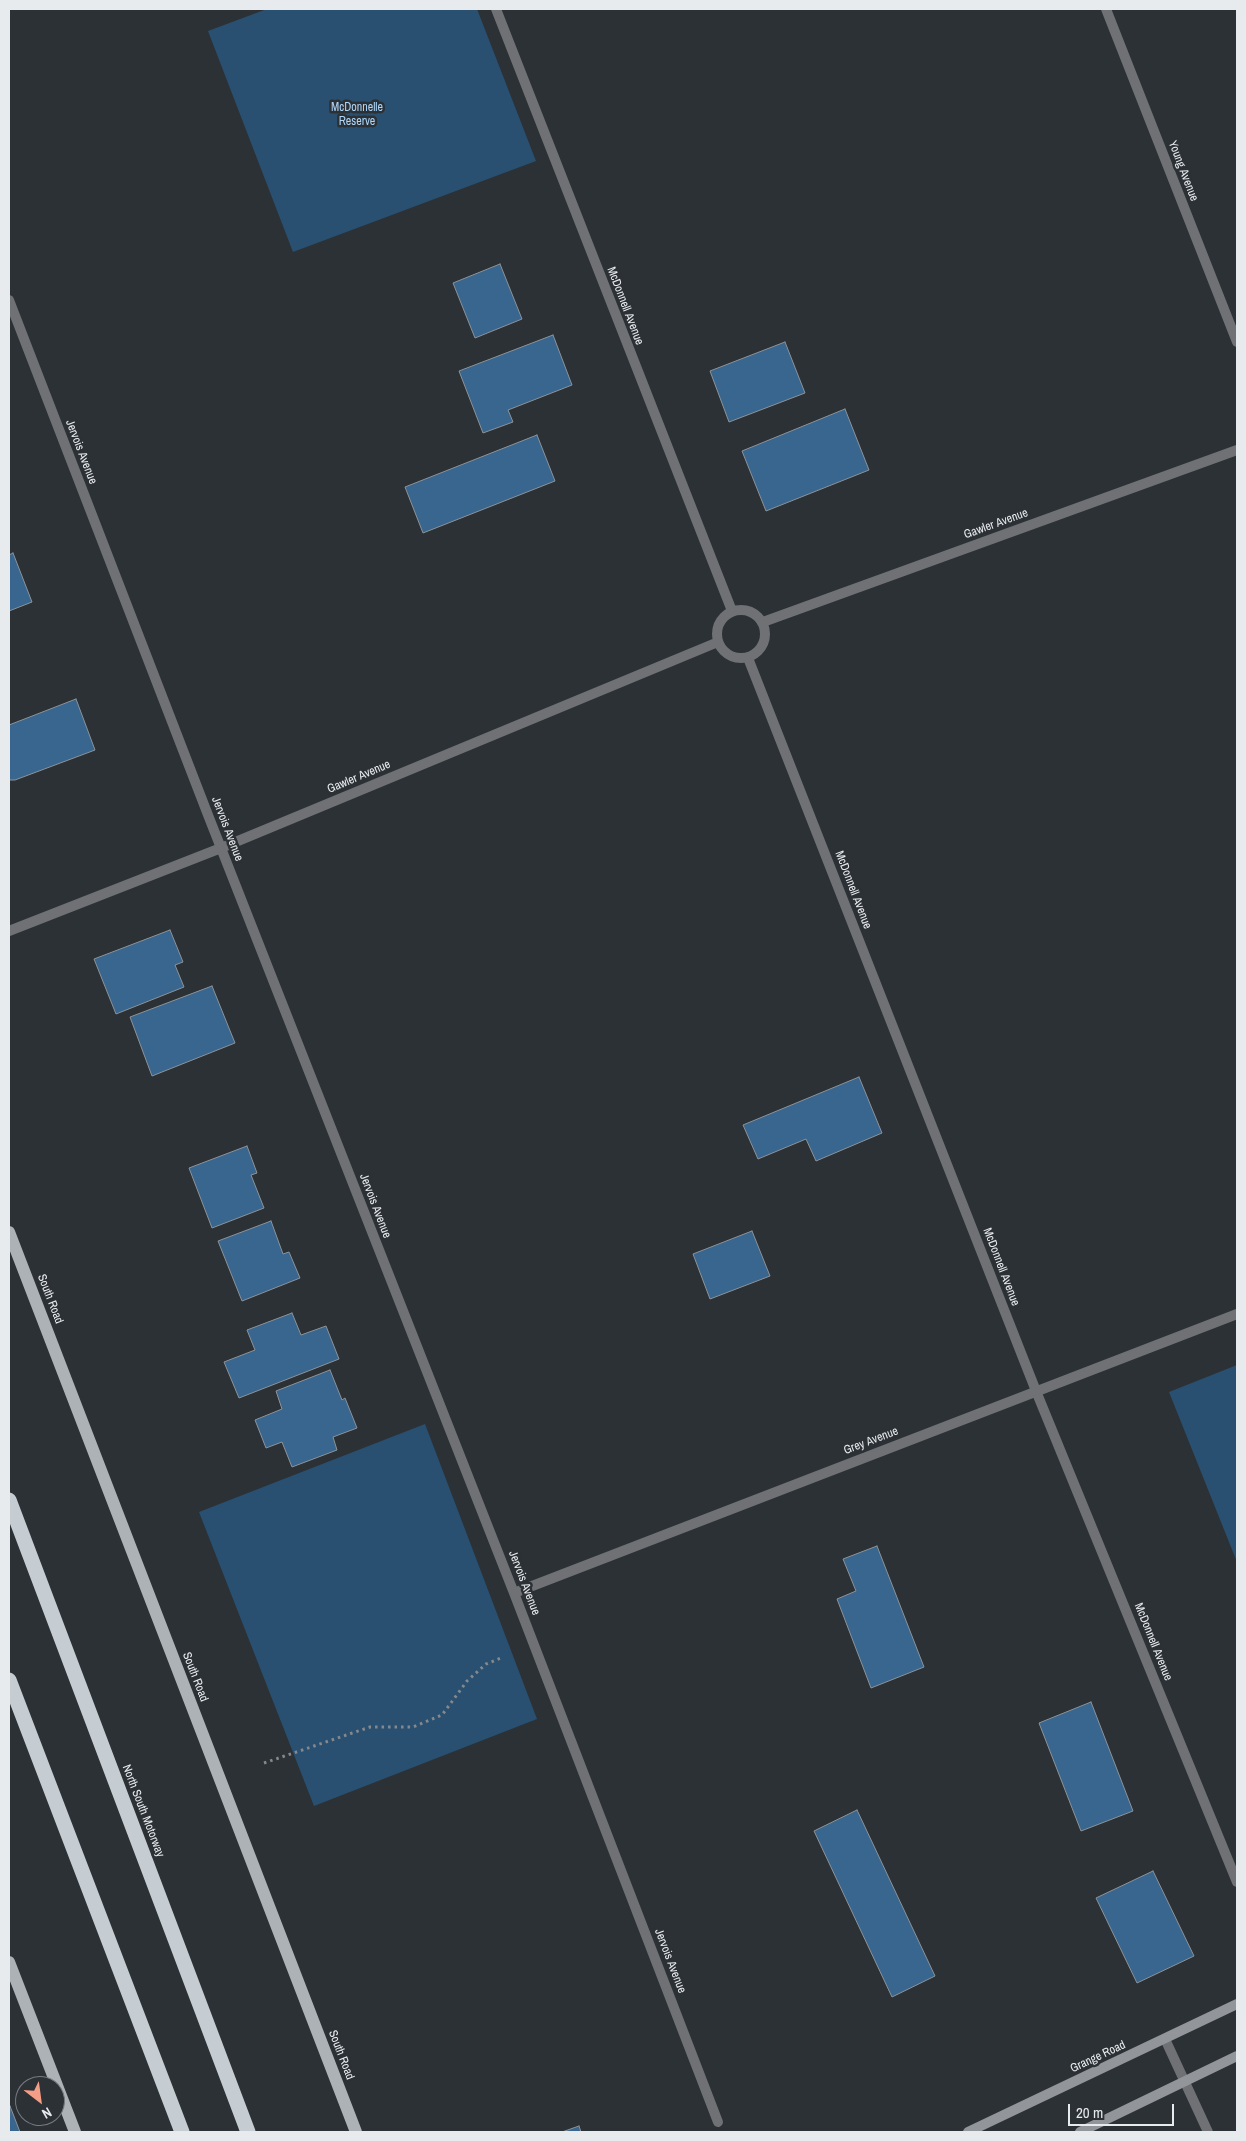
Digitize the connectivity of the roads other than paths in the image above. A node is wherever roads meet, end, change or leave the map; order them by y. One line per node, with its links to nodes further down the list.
1 (496, 9): 6 (street, McDonnell Avenue)
2 (1106, 9): 4 (street, Young Avenue)
3 (9, 300): 10 (street, Jervois Avenue)
4 (1237, 342)
5 (1237, 450): 7 (street, Gawler Avenue)
6 (732, 612): 7 (street); 8 (street)
7 (763, 622): 9 (street)
8 (718, 642): 9 (street); 10 (street, Gawler Avenue)
9 (748, 658): 14 (street, McDonnell Avenue)
10 (221, 848): 11 (street, Gawler Avenue); 16 (street, Jervois Avenue)
11 (9, 931)
12 (9, 1232): 28 (main road, South Road)
13 (1237, 1314): 14 (street, Grey Avenue)
14 (1036, 1391): 16 (street, Grey Avenue); 18 (street, McDonnell Avenue)
15 (9, 1500): 27 (highway, North South Motorway)
16 (514, 1593): 24 (street, Jervois Avenue)
17 (9, 1680): 26 (highway)
18 (1237, 1882)
19 (9, 1962): 25 (main road)
20 (1237, 2004): 21 (main road, Grange Road)
21 (1165, 2039): 23 (street); 29 (main road, Grange Road)
22 (1237, 2056): 23 (main road)
23 (1184, 2082): 30 (main road); 31 (street)
24 (718, 2122)
25 (75, 2132)
26 (182, 2132)
27 (248, 2132)
28 (356, 2132)
29 (968, 2132)
30 (1080, 2132)
31 (1208, 2132)

